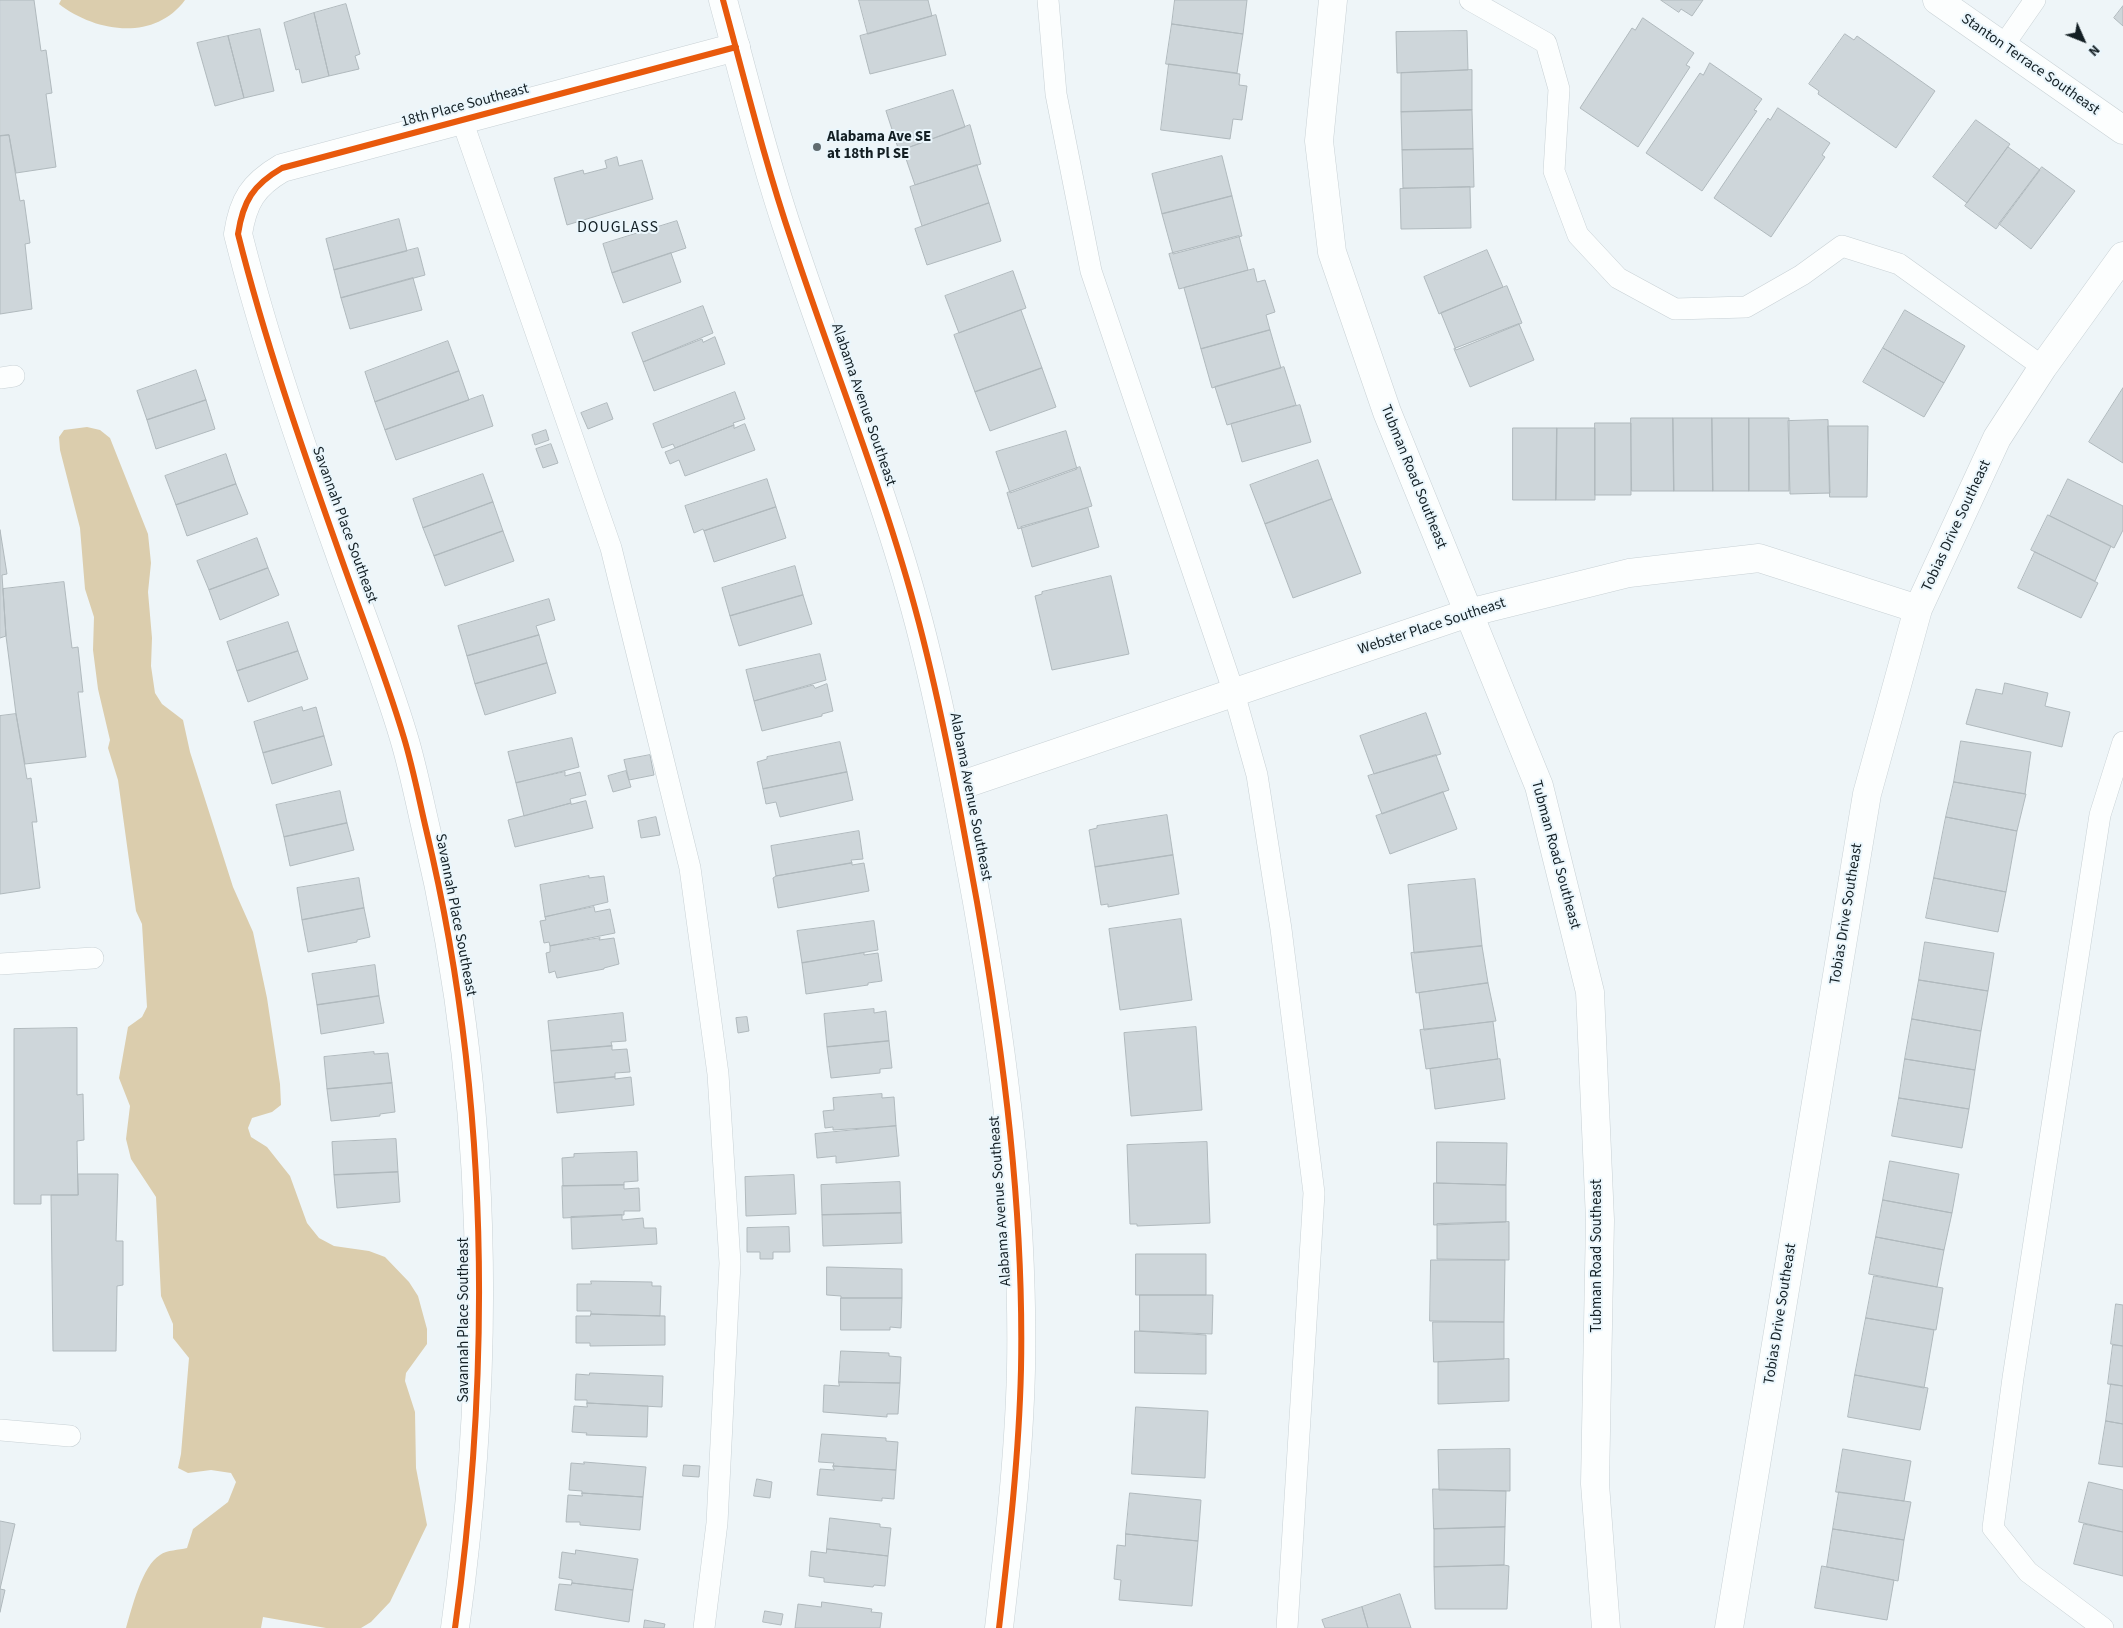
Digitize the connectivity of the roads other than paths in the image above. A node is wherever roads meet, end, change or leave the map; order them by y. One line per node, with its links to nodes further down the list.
1 (723, 0): 8 (street, Alabama Avenue Southeast)
2 (1048, 0): 16 (lane)
3 (1333, 0): 15 (street, Tubman Road Southeast)
4 (1470, 0): 13 (lane)
5 (1938, 0): 7 (street, Stanton Terrace Southeast)
6 (2035, 0): 7 (lane)
7 (2004, 46): 10 (street, Stanton Terrace Southeast)
8 (736, 47): 9 (street, 18th Place Southeast); 18 (street, Alabama Avenue Southeast)
9 (462, 120): 11 (street, 18th Place Southeast); 24 (lane)
10 (2123, 130)
11 (238, 234): 23 (street, Savannah Place Southeast)
12 (2123, 256): 13 (street, Tobias Drive Southeast)
13 (2043, 367): 14 (street, Tobias Drive Southeast)
14 (1918, 610): 15 (street, Webster Place Southeast); 28 (street, Tobias Drive Southeast)
15 (1468, 613): 16 (street, Webster Place Southeast); 27 (street, Tubman Road Southeast)
16 (1234, 693): 18 (street, Webster Place Southeast); 26 (lane)
17 (2123, 742): 29 (lane)
18 (956, 787): 25 (street, Alabama Avenue Southeast)
19 (94, 958): 20 (lane)
20 (0, 964)
21 (0, 1430): 22 (lane)
22 (70, 1436)
23 (455, 1628)
24 (704, 1628)
25 (1000, 1628)
26 (1287, 1628)
27 (1606, 1628)
28 (1729, 1628)
29 (2102, 1628)

